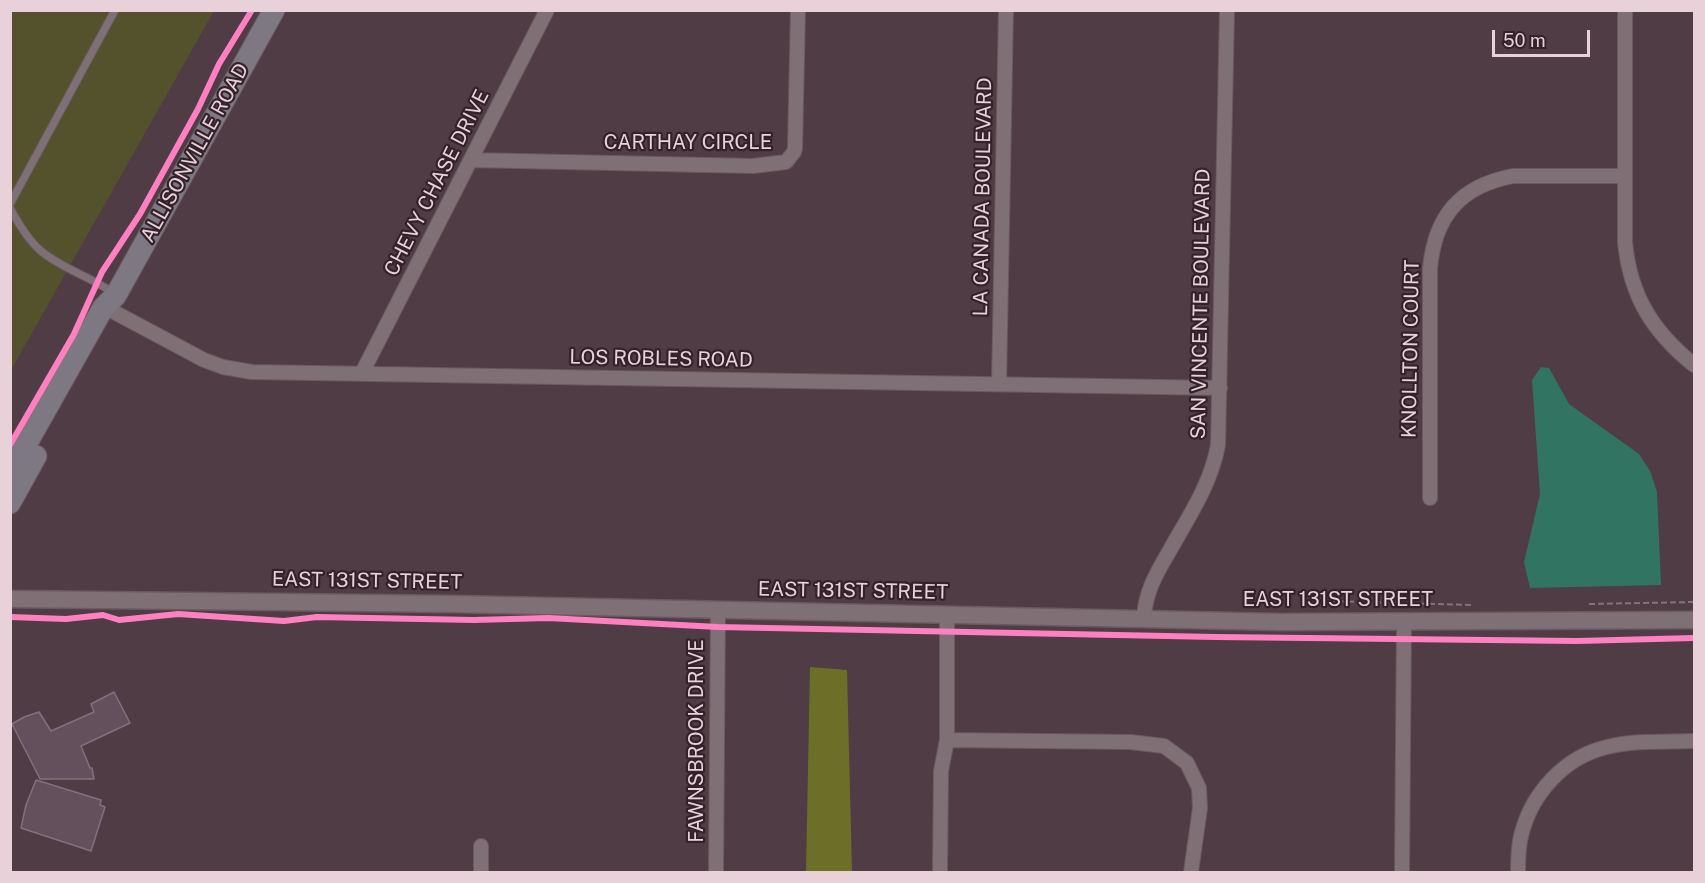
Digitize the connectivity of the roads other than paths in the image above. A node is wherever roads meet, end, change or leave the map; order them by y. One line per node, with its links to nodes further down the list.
1 (116, 10): 10 (lane)
2 (274, 10): 11 (main road, ALLISONVILLE ROAD)
3 (547, 10): 8 (street, CHEVY CHASE DRIVE)
4 (798, 10): 8 (street, CARTHAY CIRCLE)
5 (1006, 10): 14 (street, LA CANADA BOULEVARD)
6 (1227, 10): 15 (street, SAN VINCENTE BOULEVARD)
7 (1625, 10): 9 (street)
8 (471, 160): 13 (street, CHEVY CHASE DRIVE)
9 (1625, 176): 12 (street); 17 (street, KNOLLTON COURT)
10 (10, 206): 11 (lane)
11 (115, 304): 13 (street, LOS ROBLES ROAD); 16 (main road, ALLISONVILLE ROAD); 18 (main road, ALLISONVILLE ROAD)
12 (1695, 365)
13 (362, 373): 14 (street, LOS ROBLES ROAD)
14 (999, 384): 15 (street, LOS ROBLES ROAD)
15 (1220, 388): 22 (street, SAN VINCENTE BOULEVARD)
16 (10, 473)
17 (1430, 498)
18 (10, 503)
19 (10, 599): 20 (street, EAST 131ST STREET)
20 (718, 609): 21 (street, EAST 131ST STREET); 29 (street, FAWNSBROOK DRIVE)
21 (947, 615): 22 (street, EAST 131ST STREET); 25 (street)
22 (1144, 618): 24 (street, EAST 131ST STREET)
23 (1695, 620): 24 (street, EAST 131ST STREET)
24 (1404, 621): 32 (street)
25 (947, 740): 30 (street); 31 (street)
26 (1695, 741): 33 (street)
27 (481, 846): 28 (street)
28 (481, 873)
29 (716, 873)
30 (940, 873)
31 (1191, 873)
32 (1402, 873)
33 (1518, 873)

